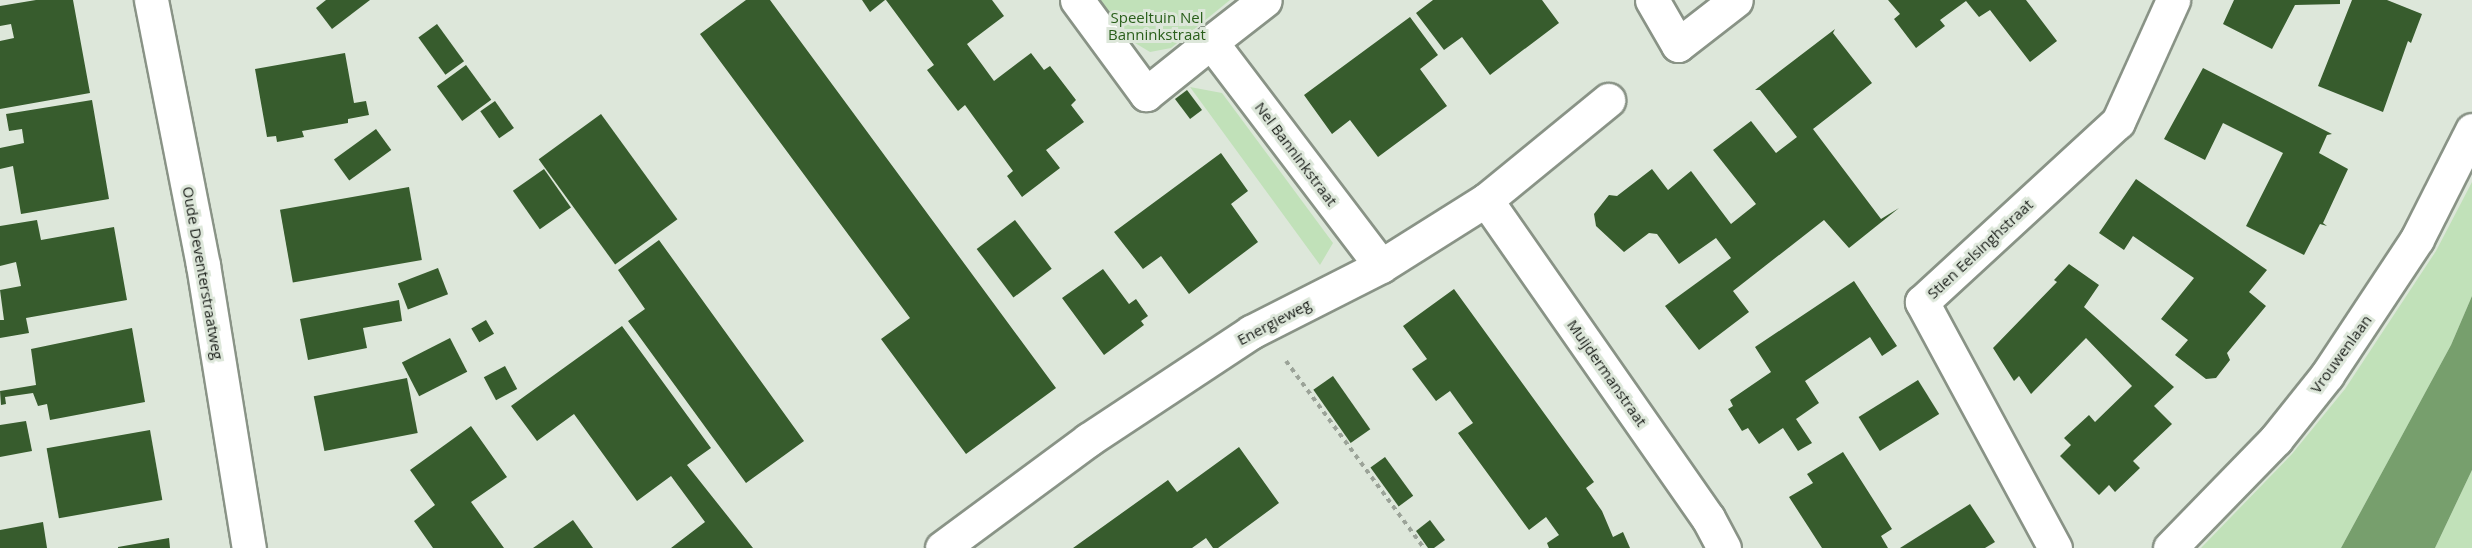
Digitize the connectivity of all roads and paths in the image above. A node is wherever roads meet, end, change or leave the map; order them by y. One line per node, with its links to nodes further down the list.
1 (151, 0): 13 (street, Oude Deventerstraatweg)
2 (1077, 0): 7 (street)
3 (1265, 0): 7 (street)
4 (1652, 0): 5 (street)
5 (1736, 0)
6 (2173, 0): 17 (street, Stien Eelsinghstraat)
7 (1211, 42): 11 (street, Nel Banninkstraat)
8 (1608, 100): 10 (street, Energieweg)
9 (2472, 130): 18 (street, Vrouwenlaan)
10 (1486, 200): 11 (street, Energieweg); 16 (street, Muijdermanstraat)
11 (1381, 266): 12 (street, Energieweg)
12 (1261, 327): 14 (street, Energieweg); 15 (path)
13 (249, 548)
14 (942, 548)
15 (1424, 548)
16 (1724, 548)
17 (2055, 548)
18 (2170, 548)

